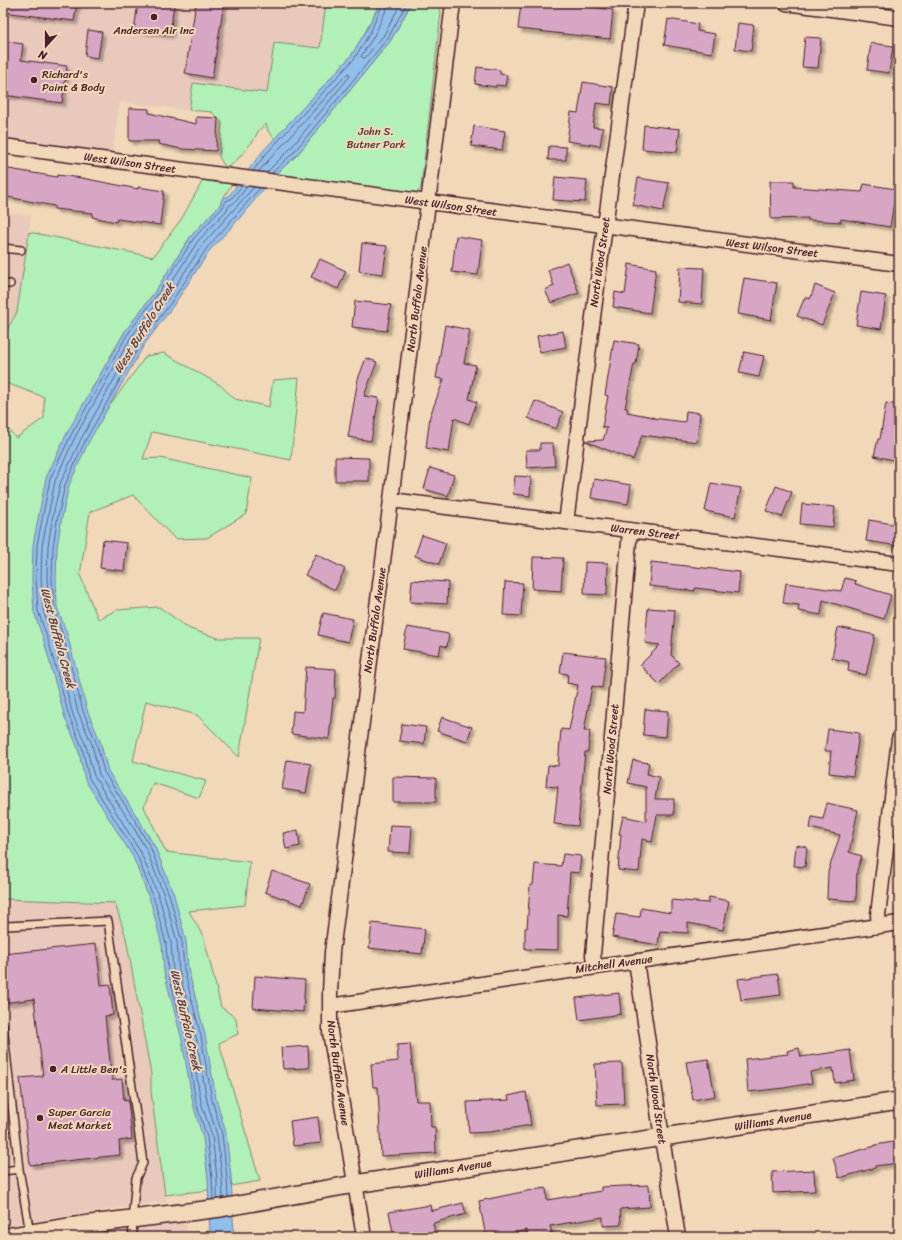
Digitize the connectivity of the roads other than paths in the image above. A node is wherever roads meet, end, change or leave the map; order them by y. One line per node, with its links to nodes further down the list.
1 (453, 3): 6 (street, North Buffalo Avenue)
2 (636, 3): 7 (street, North Wood Street)
3 (786, 3): 4 (street)
4 (899, 18)
5 (3, 146): 6 (street, West Wilson Street)
6 (429, 203): 7 (street, West Wilson Street); 11 (street, North Buffalo Avenue)
7 (605, 226): 10 (street, West Wilson Street); 12 (street, North Wood Street)
8 (3, 248): 9 (lane)
9 (21, 250)
10 (899, 264)
11 (391, 500): 12 (street, Warren Street); 21 (street, North Buffalo Avenue)
12 (566, 522): 13 (street, Warren Street)
13 (630, 530): 14 (street, Warren Street); 20 (street, North Wood Street)
14 (899, 564)
15 (899, 739): 18 (street)
16 (3, 923): 28 (lane)
17 (899, 923): 18 (street, Mitchell Avenue)
18 (879, 926): 19 (street, Mitchell Avenue)
19 (636, 961): 20 (street, Mitchell Avenue); 24 (street, North Wood Street)
20 (595, 967): 21 (street, Mitchell Avenue)
21 (330, 1006): 27 (street, North Buffalo Avenue)
22 (3, 1025): 25 (lane)
23 (899, 1101): 24 (street, Williams Avenue)
24 (662, 1138): 27 (street, Williams Avenue); 33 (street, North Wood Street)
25 (19, 1169): 26 (lane); 29 (lane)
26 (3, 1171)
27 (354, 1184): 28 (street, Williams Avenue); 32 (street, North Buffalo Avenue)
28 (132, 1220): 29 (street, Williams Avenue); 31 (lane)
29 (30, 1233): 30 (street, Williams Avenue)
30 (6, 1237)
31 (133, 1237)
32 (364, 1237)
33 (678, 1237)

